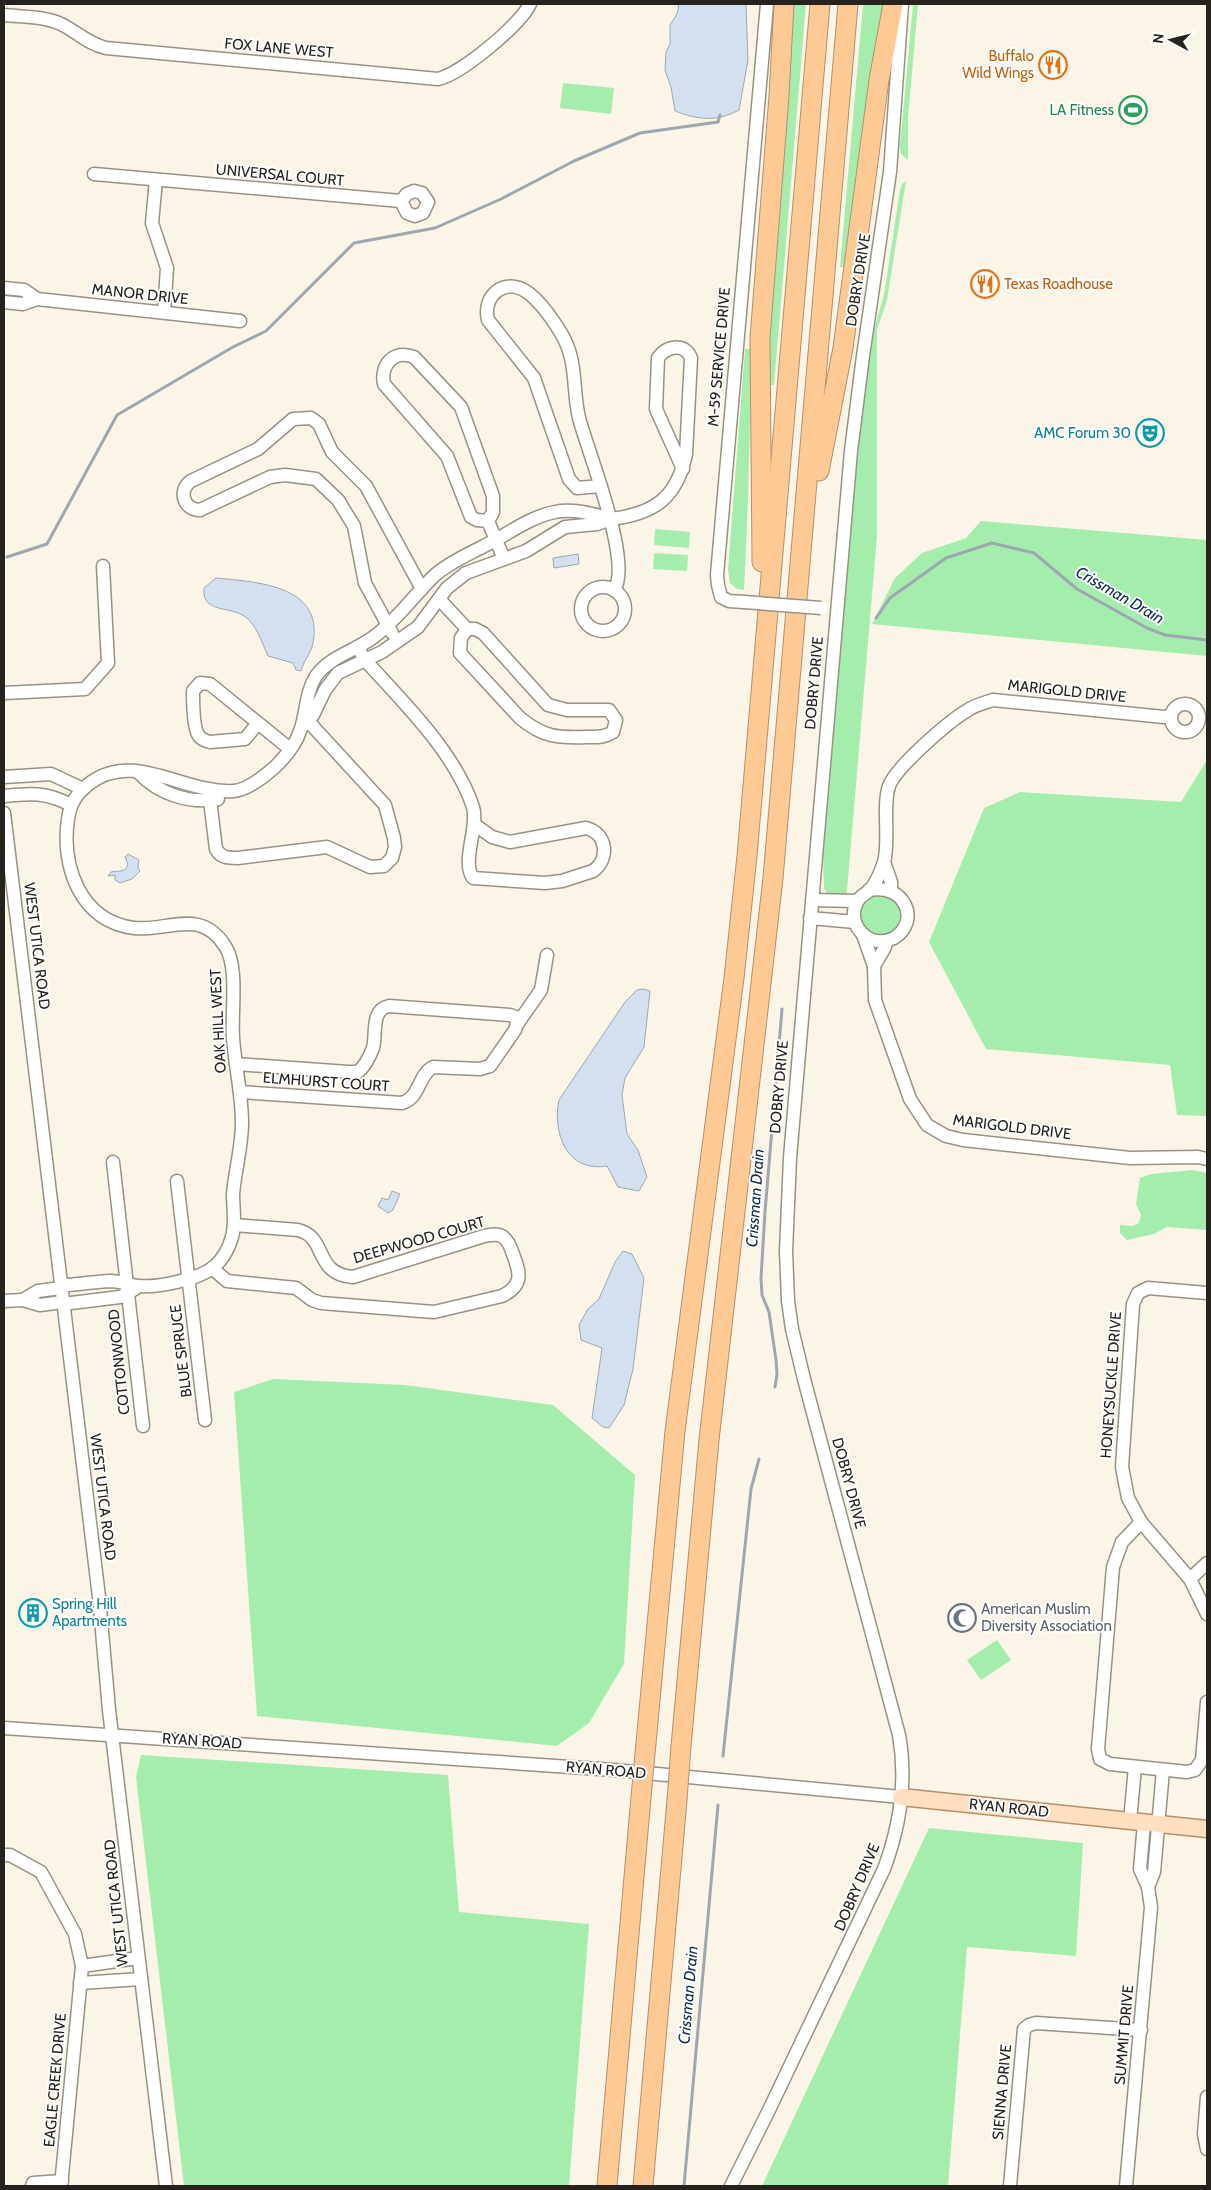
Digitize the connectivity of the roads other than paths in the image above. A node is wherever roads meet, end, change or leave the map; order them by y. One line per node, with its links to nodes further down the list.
1 (530, 4): 8 (street, FOX LANE WEST)
2 (767, 4): 28 (street, M-59 SERVICE DRIVE, bridge)
3 (784, 4): 34 (highway)
4 (820, 4): 34 (highway)
5 (848, 4): 23 (highway)
6 (893, 4): 23 (highway)
7 (902, 4): 28 (street, DOBRY DRIVE)
8 (4, 15)
9 (94, 174): 10 (street, UNIVERSAL COURT)
10 (156, 180): 11 (street, UNIVERSAL COURT); 15 (street)
11 (401, 201)
12 (4, 288): 13 (street, MANOR DRIVE)
13 (37, 299): 14 (street, MANOR DRIVE); 15 (street, MANOR DRIVE)
14 (4, 302)
15 (164, 312): 16 (street, MANOR DRIVE)
16 (240, 321)
17 (683, 469): 17 (street); 19 (street)
18 (601, 486): 18 (street); 19 (street)
19 (611, 519): 21 (street); 22 (street); 26 (street)
20 (488, 521): 20 (street); 21 (street)
21 (496, 540): 22 (street); 25 (street)
22 (504, 559): 27 (street)
23 (800, 565): 101 (highway, bridge)
24 (104, 566): 35 (street)
25 (423, 589): 27 (street); 29 (street); 29 (street)
26 (614, 590)
27 (439, 601): 30 (street); 31 (street)
28 (837, 610): 52 (street, DOBRY DRIVE)
29 (388, 626): 31 (street); 32 (street)
30 (467, 629): 30 (street)
31 (398, 641): 33 (street)
32 (358, 648): 33 (street); 38 (street)
33 (364, 660): 38 (street); 48 (street)
34 (764, 668): 100 (highway, bridge)
35 (4, 693)
36 (1172, 716): 49 (street, MARIGOLD DRIVE)
37 (258, 723): 37 (street); 39 (street)
38 (305, 725): 39 (street); 45 (street)
39 (290, 749): 43 (street)
40 (139, 773): 42 (street); 43 (street); 45 (street)
41 (4, 777): 42 (street)
42 (83, 789): 46 (street)
43 (231, 792): 45 (street)
44 (4, 796): 46 (street)
45 (210, 800)
46 (71, 805): 61 (street, OAK HILL WEST)
47 (4, 813): 69 (street, WEST UTICA ROAD)
48 (474, 824): 48 (street)
49 (884, 862): 50 (street, MARIGOLD DRIVE); 51 (street, MARIGOLD DRIVE)
50 (869, 890): 51 (street); 53 (street, MARIGOLD DRIVE)
51 (891, 890): 57 (street, MARIGOLD DRIVE)
52 (812, 900): 53 (street); 54 (street, DOBRY DRIVE)
53 (857, 901): 55 (street)
54 (810, 918): 55 (street); 86 (street, DOBRY DRIVE)
55 (855, 922): 56 (street, MARIGOLD DRIVE)
56 (863, 935): 57 (street); 59 (street, MARIGOLD DRIVE)
57 (886, 941): 59 (street, MARIGOLD DRIVE)
58 (547, 955): 60 (street, ELMHURST COURT)
59 (874, 966): 63 (street, MARIGOLD DRIVE)
60 (518, 1023): 61 (street, ELMHURST COURT); 62 (street, ELMHURST COURT)
61 (236, 1064): 62 (street, OAK HILL WEST)
62 (240, 1092): 66 (street, OAK HILL WEST)
63 (1207, 1159)
64 (113, 1162): 70 (street, COTTONWOOD)
65 (177, 1181): 68 (street, BLUE SPRUCE)
66 (234, 1225): 67 (street, OAK HILL WEST); 67 (street, DEEPWOOD COURT)
67 (212, 1268): 68 (street)
68 (188, 1278): 70 (street); 75 (street, BLUE SPRUCE)
69 (60, 1287): 70 (street); 72 (street); 74 (street, WEST UTICA ROAD)
70 (131, 1287): 74 (street); 76 (street, COTTONWOOD)
71 (1207, 1293): 77 (street, HONEYSUCKLE DRIVE)
72 (23, 1300): 73 (street); 74 (street)
73 (4, 1301)
74 (62, 1303): 83 (street, WEST UTICA ROAD)
75 (205, 1420)
76 (143, 1426)
77 (1141, 1522): 79 (street, HONEYSUCKLE DRIVE); 84 (street)
78 (1207, 1563): 79 (street)
79 (1190, 1579): 80 (street, HONEYSUCKLE DRIVE)
80 (1207, 1614)
81 (1207, 1702): 85 (street)
82 (4, 1728): 83 (street, RYAN ROAD)
83 (112, 1734): 86 (street, RYAN ROAD); 90 (street, WEST UTICA ROAD)
84 (1135, 1767): 85 (street); 87 (street)
85 (1162, 1770): 87 (street)
86 (901, 1797): 87 (main road, RYAN ROAD); 102 (street, DOBRY DRIVE)
87 (1144, 1823): 88 (main road, RYAN ROAD); 94 (street, SUMMIT DRIVE)
88 (1207, 1829)
89 (4, 1855): 91 (street, EAGLE CREEK DRIVE)
90 (138, 1958): 91 (street); 92 (street, WEST UTICA ROAD)
91 (82, 1966): 93 (street, EAGLE CREEK DRIVE)
92 (141, 1979): 93 (street); 99 (street, WEST UTICA ROAD)
93 (80, 1983): 97 (street, EAGLE CREEK DRIVE)
94 (1141, 2030): 103 (street, SIENNA DRIVE); 104 (street, SUMMIT DRIVE)
95 (1207, 2097): 96 (street)
96 (1207, 2144)
97 (61, 2184): 98 (street, EAGLE CREEK DRIVE)
98 (32, 2186)
99 (166, 2186)
100 (608, 2186)
101 (643, 2186)
102 (730, 2186)
103 (1010, 2186)
104 (1126, 2186)

